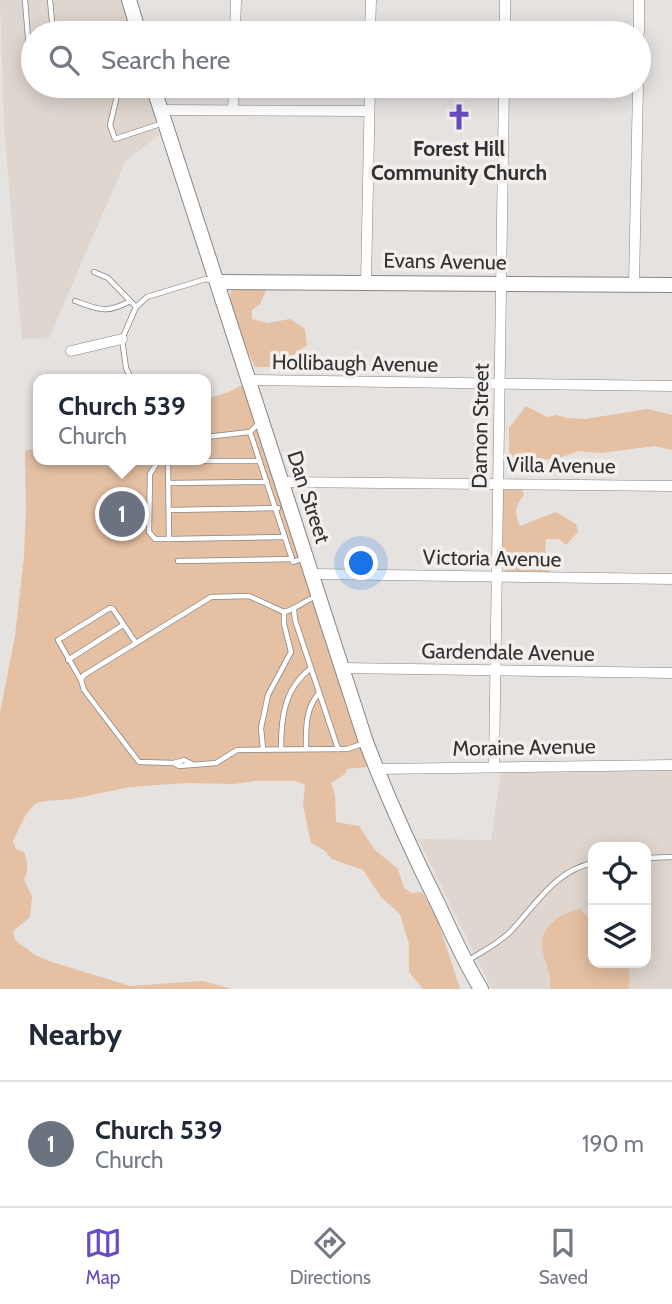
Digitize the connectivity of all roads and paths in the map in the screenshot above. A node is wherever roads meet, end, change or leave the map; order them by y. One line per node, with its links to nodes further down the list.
1 (26, 0): 8 (lane)
2 (50, 0): 9 (lane)
3 (129, 0): 10 (street)
4 (236, 0): 11 (street)
5 (371, 0): 12 (street)
6 (505, 0): 13 (street)
7 (639, 0): 14 (street)
8 (27, 21)
9 (52, 21)
10 (135, 21)
11 (235, 21)
12 (370, 21)
13 (505, 21)
14 (639, 21)
15 (117, 98): 23 (lane)
16 (157, 98): 23 (street, Dan Street)
17 (234, 98): 21 (street)
18 (370, 98): 22 (street)
19 (504, 98): 27 (street, Damon Street)
20 (638, 98): 28 (street)
21 (233, 110): 22 (street); 23 (street)
22 (369, 111): 26 (street)
23 (162, 116): 25 (street, Dan Street)
24 (94, 272): 31 (lane)
25 (218, 282): 26 (street, Evans Avenue); 32 (lane); 36 (street, Dan Street)
26 (366, 282): 27 (street, Evans Avenue)
27 (501, 283): 28 (street, Evans Avenue); 37 (street, Damon Street)
28 (634, 284): 29 (street, Evans Avenue)
29 (672, 285)
30 (75, 301): 31 (lane)
31 (130, 301): 32 (lane)
32 (135, 307): 33 (lane)
33 (122, 339): 34 (street); 35 (lane)
34 (71, 351)
35 (128, 374)
36 (248, 380): 37 (street, Hollibaugh Avenue); 39 (street, Dan Street)
37 (499, 383): 38 (street, Hollibaugh Avenue); 48 (street, Damon Street)
38 (672, 386)
39 (262, 421): 40 (lane); 46 (street, Dan Street)
40 (250, 432): 41 (lane); 43 (lane)
41 (211, 436)
42 (211, 461): 43 (lane)
43 (260, 461): 46 (lane)
44 (156, 465): 53 (lane)
45 (168, 465): 47 (lane)
46 (274, 482): 47 (lane); 48 (street, Villa Avenue); 50 (street, Dan Street)
47 (169, 483): 51 (lane)
48 (498, 483): 49 (street, Villa Avenue); 57 (street, Damon Street)
49 (672, 486)
50 (283, 506): 51 (lane); 52 (lane); 54 (street, Dan Street)
51 (169, 510): 53 (lane)
52 (285, 537): 53 (lane); 54 (lane)
53 (169, 539)
54 (299, 558): 55 (lane); 56 (street, Dan Street)
55 (178, 561)
56 (312, 574): 57 (street, Victoria Avenue); 59 (street, Dan Street)
57 (496, 578): 58 (street, Victoria Avenue); 67 (street, Damon Street)
58 (672, 579)
59 (319, 596): 60 (lane); 66 (street, Dan Street)
60 (294, 609): 61 (lane); 65 (lane)
61 (284, 612): 63 (lane); 75 (lane)
62 (123, 625): 63 (lane); 64 (lane); 64 (lane)
63 (135, 643): 69 (lane)
64 (68, 660): 69 (lane)
65 (311, 668): 70 (lane); 72 (lane)
66 (343, 668): 67 (street, Gardendale Avenue); 71 (street, Dan Street)
67 (495, 671): 68 (street, Gardendale Avenue); 77 (street, Damon Street)
68 (672, 673)
69 (81, 680): 75 (lane)
70 (319, 693): 73 (lane); 74 (lane)
71 (366, 742): 74 (lane); 78 (street, Dan Street)
72 (281, 749): 73 (lane); 75 (lane)
73 (306, 749): 74 (lane)
74 (338, 749)
75 (263, 750)
76 (672, 765): 77 (street, Moraine Avenue)
77 (494, 766): 78 (street, Moraine Avenue)
78 (377, 769): 82 (street, Dan Street)
79 (672, 857): 80 (lane)
80 (651, 858)
81 (588, 864): 82 (lane)
82 (466, 962): 83 (street, Dan Street)
83 (481, 989)

